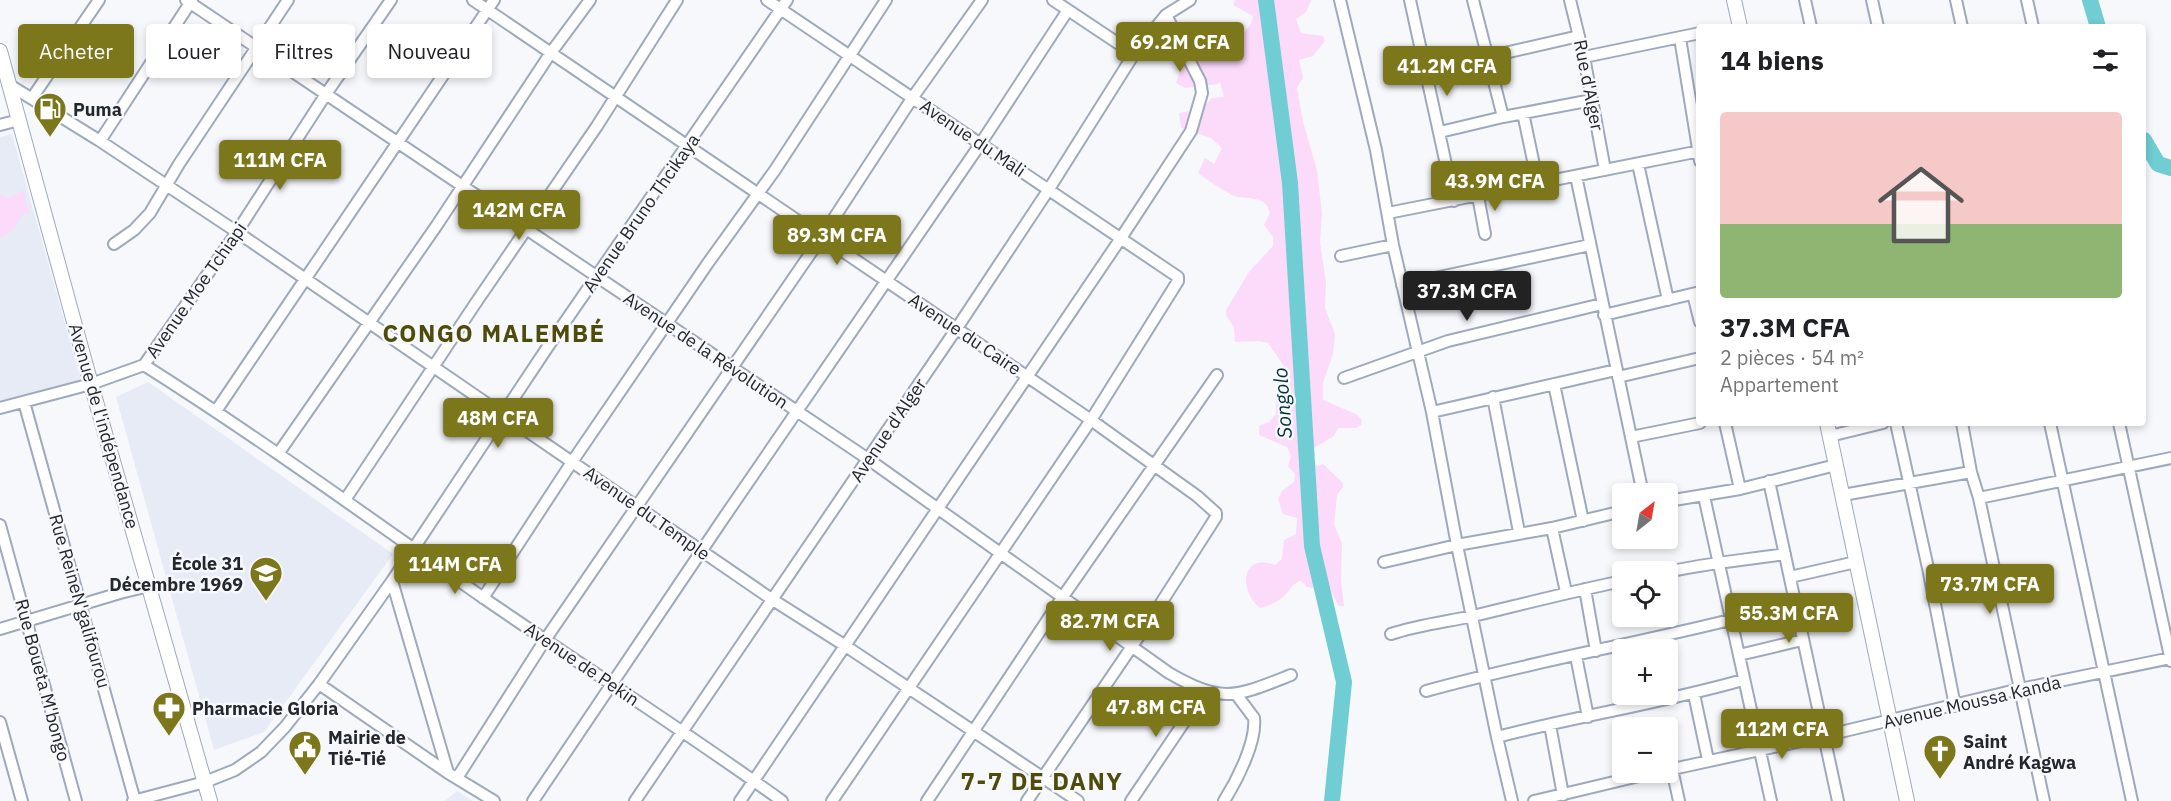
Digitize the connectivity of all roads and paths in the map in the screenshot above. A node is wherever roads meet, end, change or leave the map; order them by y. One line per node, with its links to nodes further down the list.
1 (99, 0): 49 (street)
2 (288, 0): 27 (street)
3 (391, 0): 47 (street, Avenue Moe Tchiapi)
4 (472, 0): 24 (street, Avenue du Caire)
5 (494, 0): 24 (street)
6 (590, 0): 39 (street)
7 (677, 0): 50 (street)
8 (766, 0): 23 (street, Avenue du Mali)
9 (886, 0): 41 (street)
10 (982, 0): 48 (street)
11 (1053, 0): 25 (street)
12 (1190, 0): 26 (street)
13 (1340, 0): 73 (street)
14 (1410, 0): 44 (street)
15 (1473, 0): 42 (street)
16 (1570, 0): 34 (street, Rue d'Alger)
17 (1734, 0): 28 (street)
18 (1805, 0): 29 (street)
19 (1872, 0): 30 (street)
20 (1956, 0): 31 (street)
21 (2027, 0): 32 (street)
22 (189, 1): 36 (street, Avenue de la Révolution); 58 (street)
23 (783, 5): 41 (street, Avenue du Mali); 61 (street, Avenue Bruno Thcikaya)
24 (487, 10): 39 (street, Avenue du Caire); 59 (street)
25 (1068, 10): 40 (street); 60 (street)
26 (1166, 15): 40 (street); 78 (street)
27 (272, 24)
28 (1736, 24)
29 (1810, 24)
30 (1877, 24)
31 (1961, 24)
32 (2032, 24)
33 (1696, 34): 35 (street)
34 (1579, 36): 42 (street); 43 (street, Rue d'Alger)
35 (1680, 38): 43 (street); 57 (street)
36 (253, 45)
37 (0, 51): 46 (street, Avenue de l'indépendance)
38 (253, 54): 67 (street)
39 (550, 54): 50 (street, Avenue du Caire); 68 (street)
40 (1134, 54): 69 (street, Avenue d'Alger)
41 (849, 57): 48 (street, Avenue du Mali); 70 (street)
42 (1489, 57): 44 (street); 53 (street)
43 (1584, 57): 51 (street, Rue d'Alger)
44 (1426, 71): 56 (street)
45 (302, 78): 47 (street, Avenue de la Révolution)
46 (8, 84): 49 (street, Avenue du Temple); 54 (street, Avenue de l'indépendance)
47 (326, 94): 59 (street, Avenue de la Révolution); 75 (street, Avenue Moe Tchiapi)
48 (913, 97): 60 (street, Avenue du Mali); 77 (street)
49 (32, 98): 58 (street, Avenue du Temple)
50 (613, 98): 61 (street, Avenue du Caire); 74 (street)
51 (1592, 100): 52 (street); 64 (street, Rue d'Alger)
52 (1523, 113): 53 (street); 66 (street)
53 (1503, 117): 56 (street)
54 (19, 120): 55 (street); 102 (street, Avenue de l'indépendance)
55 (0, 125)
56 (1440, 132): 72 (street)
57 (1696, 136)
58 (100, 141): 67 (street, Avenue du Temple)
59 (397, 142): 68 (street, Avenue de la Révolution); 84 (street)
60 (981, 143): 69 (street, Avenue du Mali); 85 (street)
61 (688, 146): 70 (street, Avenue du Caire); 83 (street, Avenue Bruno Thcikaya)
62 (1696, 154): 63 (street)
63 (1638, 164): 64 (street); 88 (street)
64 (1605, 170): 65 (street)
65 (1576, 176): 66 (street); 81 (street)
66 (1538, 184): 71 (street)
67 (167, 186): 75 (street, Avenue du Temple); 79 (street)
68 (462, 186): 74 (street, Avenue de la Révolution); 90 (street)
69 (1049, 189): 78 (street, Avenue du Mali); 92 (street, Avenue d'Alger)
70 (757, 194): 77 (street, Avenue du Caire); 91 (street)
71 (1478, 196): 72 (street); 76 (street)
72 (1454, 201): 73 (street)
73 (1388, 213): 80 (street)
74 (527, 230): 83 (street, Avenue de la Révolution); 96 (street)
75 (237, 232): 84 (street, Avenue du Temple); 95 (street, Avenue Moe Tchiapi)
76 (1485, 234)
77 (821, 238): 85 (street, Avenue du Caire); 97 (street)
78 (1121, 238): 100 (street); 111 (street, Avenue du Mali)
79 (114, 244)
80 (1393, 245): 82 (street); 86 (street)
81 (1590, 245): 86 (street); 89 (street)
82 (1341, 256)
83 (597, 277): 91 (street, Avenue de la Révolution); 110 (street, Avenue Bruno Thcikaya)
84 (304, 279): 90 (street, Avenue du Temple); 107 (street)
85 (886, 280): 92 (street, Avenue du Caire); 108 (street)
86 (1402, 285): 93 (street)
87 (1696, 293): 88 (street)
88 (1668, 300): 89 (street)
89 (1603, 309): 93 (street); 98 (street)
90 (370, 324): 96 (street, Avenue du Temple); 121 (street)
91 (668, 324): 97 (street, Avenue de la Révolution); 124 (street)
92 (957, 328): 100 (street, Avenue du Caire); 123 (street, Avenue d'Alger)
93 (1417, 351): 101 (street); 109 (street)
94 (1696, 359): 98 (street)
95 (144, 365): 102 (street, Avenue Moe Tchiapi); 107 (street, Avenue de Pekin)
96 (433, 367): 110 (street, Avenue du Temple); 137 (street)
97 (733, 368): 108 (street, Avenue de la Révolution); 139 (street)
98 (1617, 373): 103 (street); 120 (street)
99 (1217, 375): 125 (street)
100 (1027, 376): 111 (street, Avenue du Caire); 140 (street)
101 (1344, 378)
102 (91, 384): 105 (street, Avenue Moe Tchiapi); 158 (street, Avenue de l'indépendance)
103 (1554, 384): 104 (street); 142 (street)
104 (1493, 397): 109 (street); 145 (street)
105 (24, 402): 106 (street, Avenue Moe Tchiapi); 164 (street, Rue ReineN'galifourou)
106 (0, 408)
107 (216, 411): 121 (street, Avenue de Pekin)
108 (797, 411): 123 (street, Avenue de la Révolution); 148 (street)
109 (1432, 412): 146 (street)
110 (503, 415): 124 (street, Avenue du Temple); 147 (street, Avenue Bruno Thcikaya)
111 (1091, 420): 125 (street, Avenue du Caire); 149 (street)
112 (1696, 424): 120 (street)
113 (1726, 426): 133 (street)
114 (1856, 426): 119 (street)
115 (1897, 426): 132 (street)
116 (1963, 426): 128 (street)
117 (2051, 426): 129 (street)
118 (2120, 426): 127 (street)
119 (1828, 429): 126 (street)
120 (1631, 437): 131 (street)
121 (278, 454): 137 (street, Avenue de Pekin)
122 (2171, 458): 127 (street)
123 (868, 459): 140 (street); 163 (street, Avenue d'Alger)
124 (572, 462): 139 (street, Avenue du Temple); 161 (street)
125 (1154, 465): 162 (street); 174 (street, Avenue du Caire)
126 (1836, 465): 130 (street); 134 (street)
127 (2129, 467): 129 (street); 179 (street)
128 (1971, 472): 132 (street); 136 (street)
129 (2062, 480): 136 (street); 180 (street)
130 (1769, 481): 133 (street); 150 (street)
131 (1641, 483)
132 (1910, 484): 134 (street); 194 (street)
133 (1740, 489): 135 (street)
134 (1843, 495): 152 (street)
135 (1704, 496): 138 (street); 153 (street)
136 (1979, 498): 187 (street)
137 (345, 500): 147 (street, Avenue de Pekin)
138 (1678, 500)
139 (637, 506): 148 (street, Avenue du Temple); 171 (street)
140 (937, 509): 149 (street); 173 (street)
141 (1612, 514): 142 (street)
142 (1583, 521): 144 (street)
143 (0, 525): 166 (street, Rue Boueta M'bongo)
144 (1552, 528): 145 (street); 160 (street)
145 (1519, 532): 146 (street)
146 (1457, 545): 151 (street); 165 (street)
147 (414, 548): 156 (street, Avenue Bruno Thcikaya); 161 (street, Avenue de Pekin)
148 (702, 551): 163 (street, Avenue du Temple); 185 (street)
149 (999, 553): 162 (street); 186 (street)
150 (1785, 554): 153 (street); 155 (street)
151 (1384, 562)
152 (1856, 562): 155 (street); 196 (street)
153 (1718, 564): 154 (street); 167 (street)
154 (1678, 570)
155 (1790, 576): 172 (street)
156 (392, 581): 184 (street, Avenue Bruno Thcikaya); 206 (street)
157 (1612, 583): 159 (street)
158 (149, 586): 164 (street); 209 (street, Avenue de l'indépendance)
159 (1585, 589): 160 (street); 176 (street)
160 (1566, 592): 165 (street)
161 (483, 598): 171 (street, Avenue de Pekin)
162 (1062, 598): 174 (street); 200 (street)
163 (773, 600): 173 (street, Avenue du Temple); 199 (street, Avenue d'Alger)
164 (82, 605): 166 (street); 215 (street, Rue ReineN'galifourou)
165 (1473, 616): 169 (street); 182 (street)
166 (27, 620): 168 (street); 214 (street, Rue Boueta M'bongo)
167 (1730, 620): 170 (street); 177 (street)
168 (0, 629)
169 (1391, 634)
170 (1666, 639)
171 (546, 640): 185 (street, Avenue de Pekin); 206 (street)
172 (1802, 640): 177 (street); 201 (street)
173 (844, 645): 186 (street, Avenue du Temple); 208 (street)
174 (1131, 646): 189 (street); 207 (street)
175 (1612, 649): 176 (street)
176 (1596, 651): 178 (street)
177 (1739, 655): 183 (street)
178 (1576, 656): 182 (street); 195 (street)
179 (2171, 659): 180 (street, Avenue Moussa Kanda)
180 (2104, 672): 187 (street, Avenue Moussa Kanda); 235 (street)
181 (1291, 675): 190 (street)
182 (1485, 675): 188 (street); 202 (street)
183 (1743, 680): 191 (street); 203 (street)
184 (319, 684): 206 (street); 209 (street, Avenue Bruno Thcikaya)
185 (611, 686): 199 (street, Avenue de Pekin); 218 (street)
186 (908, 689): 200 (street, Avenue du Temple); 222 (street)
187 (2020, 689): 194 (street, Avenue Moussa Kanda); 234 (street)
188 (1426, 690)
189 (1205, 691): 190 (street); 226 (street)
190 (1236, 694): 227 (street)
191 (1694, 694): 192 (street); 204 (street)
192 (1678, 696)
193 (1631, 705): 195 (street)
194 (1955, 706): 196 (street, Avenue Moussa Kanda)
195 (1588, 717): 198 (street)
196 (1890, 721): 201 (street, Avenue Moussa Kanda); 233 (street)
197 (0, 722): 213 (street)
198 (1550, 725): 202 (street); 212 (street)
199 (683, 732): 208 (street, Avenue de Pekin); 219 (street, Avenue d'Alger)
200 (974, 732): 207 (street, Avenue du Temple); 223 (street)
201 (1824, 736): 203 (street, Avenue Moussa Kanda); 232 (street)
202 (1497, 737): 228 (street)
203 (1761, 750): 204 (street, Avenue Moussa Kanda); 231 (street)
204 (1708, 760): 205 (street, Avenue Moussa Kanda)
205 (1678, 767)
206 (452, 775): 217 (street)
207 (1043, 776): 224 (street); 225 (street, Avenue du Temple)
208 (754, 781): 220 (street); 221 (street, Avenue de Pekin)
209 (205, 782): 215 (street, Avenue Bruno Thcikaya); 216 (street, Avenue de l'indépendance)
210 (1612, 783): 212 (street)
211 (1674, 783): 230 (street)
212 (1563, 795): 229 (street)
213 (22, 801)
214 (76, 801)
215 (134, 801)
216 (210, 801)
217 (494, 801)
218 (533, 801)
219 (635, 801)
220 (740, 801)
221 (782, 801)
222 (832, 801)
223 (927, 801)
224 (1027, 801)
225 (1078, 801)
226 (1131, 801)
227 (1224, 801)
228 (1512, 801)
229 (1534, 801)
230 (1679, 801)
231 (1771, 801)
232 (1838, 801)
233 (1907, 801)
234 (2044, 801)
235 (2132, 801)

